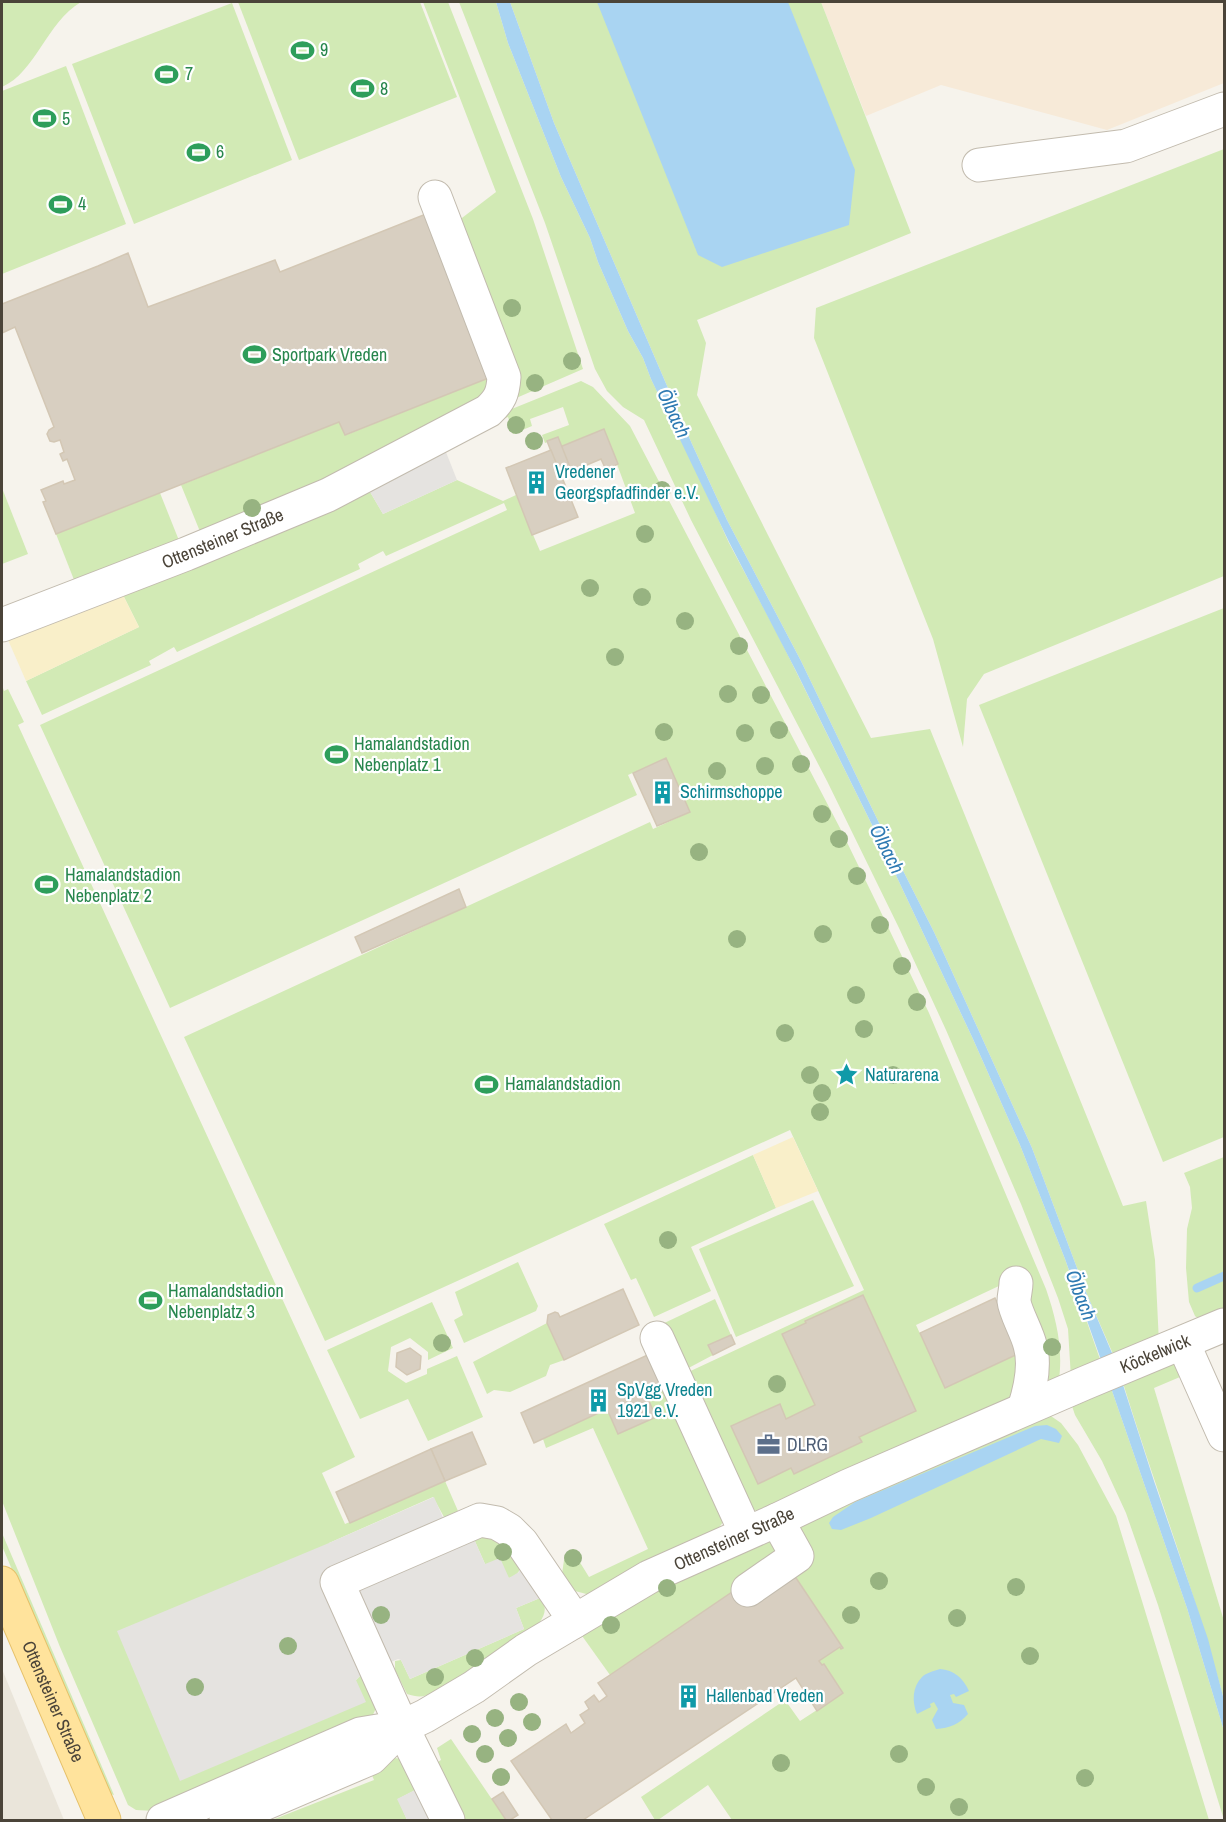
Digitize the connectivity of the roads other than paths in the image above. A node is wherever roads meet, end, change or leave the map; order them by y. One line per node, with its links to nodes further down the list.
1 (1224, 109): 2 (street)
2 (979, 165)
3 (435, 197): 4 (street, Ottensteiner Straße)
4 (2, 625)
5 (1017, 1283): 10 (street)
6 (1224, 1325): 8 (street, Köckelwick)
7 (657, 1338): 13 (street)
8 (1183, 1342): 9 (street, Köckelwick); 11 (street)
9 (1085, 1383): 10 (street, Ottensteiner Straße)
10 (1024, 1409): 12 (street, Ottensteiner Straße)
11 (1224, 1435)
12 (777, 1520): 13 (street, Ottensteiner Straße); 15 (street)
13 (746, 1533): 16 (street, Ottensteiner Straße)
14 (2, 1583): 18 (main road, Ottensteiner Straße)
15 (748, 1590)
16 (573, 1622): 17 (street, Ottensteiner Straße); 17 (street)
17 (402, 1727): 19 (street, Ottensteiner Straße); 20 (street, Ottensteiner Straße); 21 (street)
18 (104, 1821)
19 (163, 1821)
20 (226, 1821)
21 (448, 1821)

